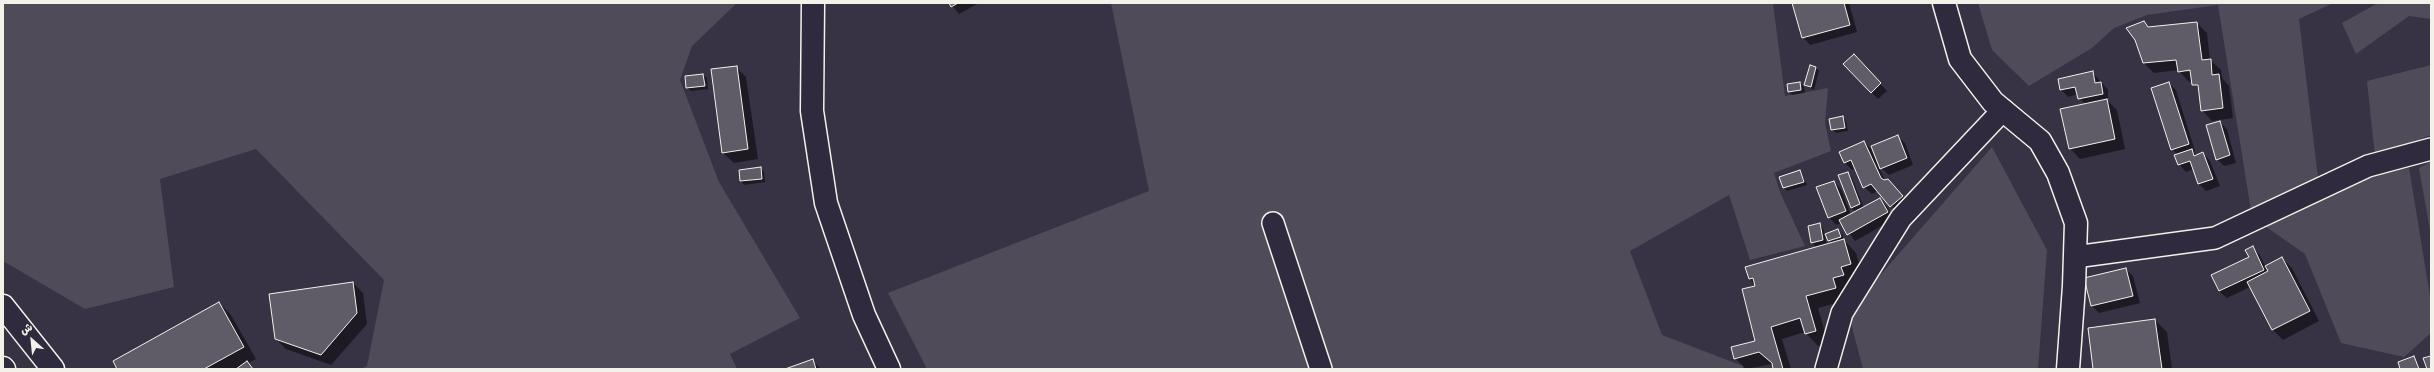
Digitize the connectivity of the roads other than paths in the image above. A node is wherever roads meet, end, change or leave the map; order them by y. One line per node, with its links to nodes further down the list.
1 (813, 3): 9 (main road)
2 (1944, 3): 3 (main road)
3 (2003, 110): 6 (main road); 11 (street)
4 (2431, 149): 6 (street)
5 (1273, 223): 10 (street)
6 (2075, 257): 12 (main road)
7 (3, 306): 8 (main road)
8 (53, 369)
9 (889, 369)
10 (1321, 369)
11 (1826, 369)
12 (2068, 369)

